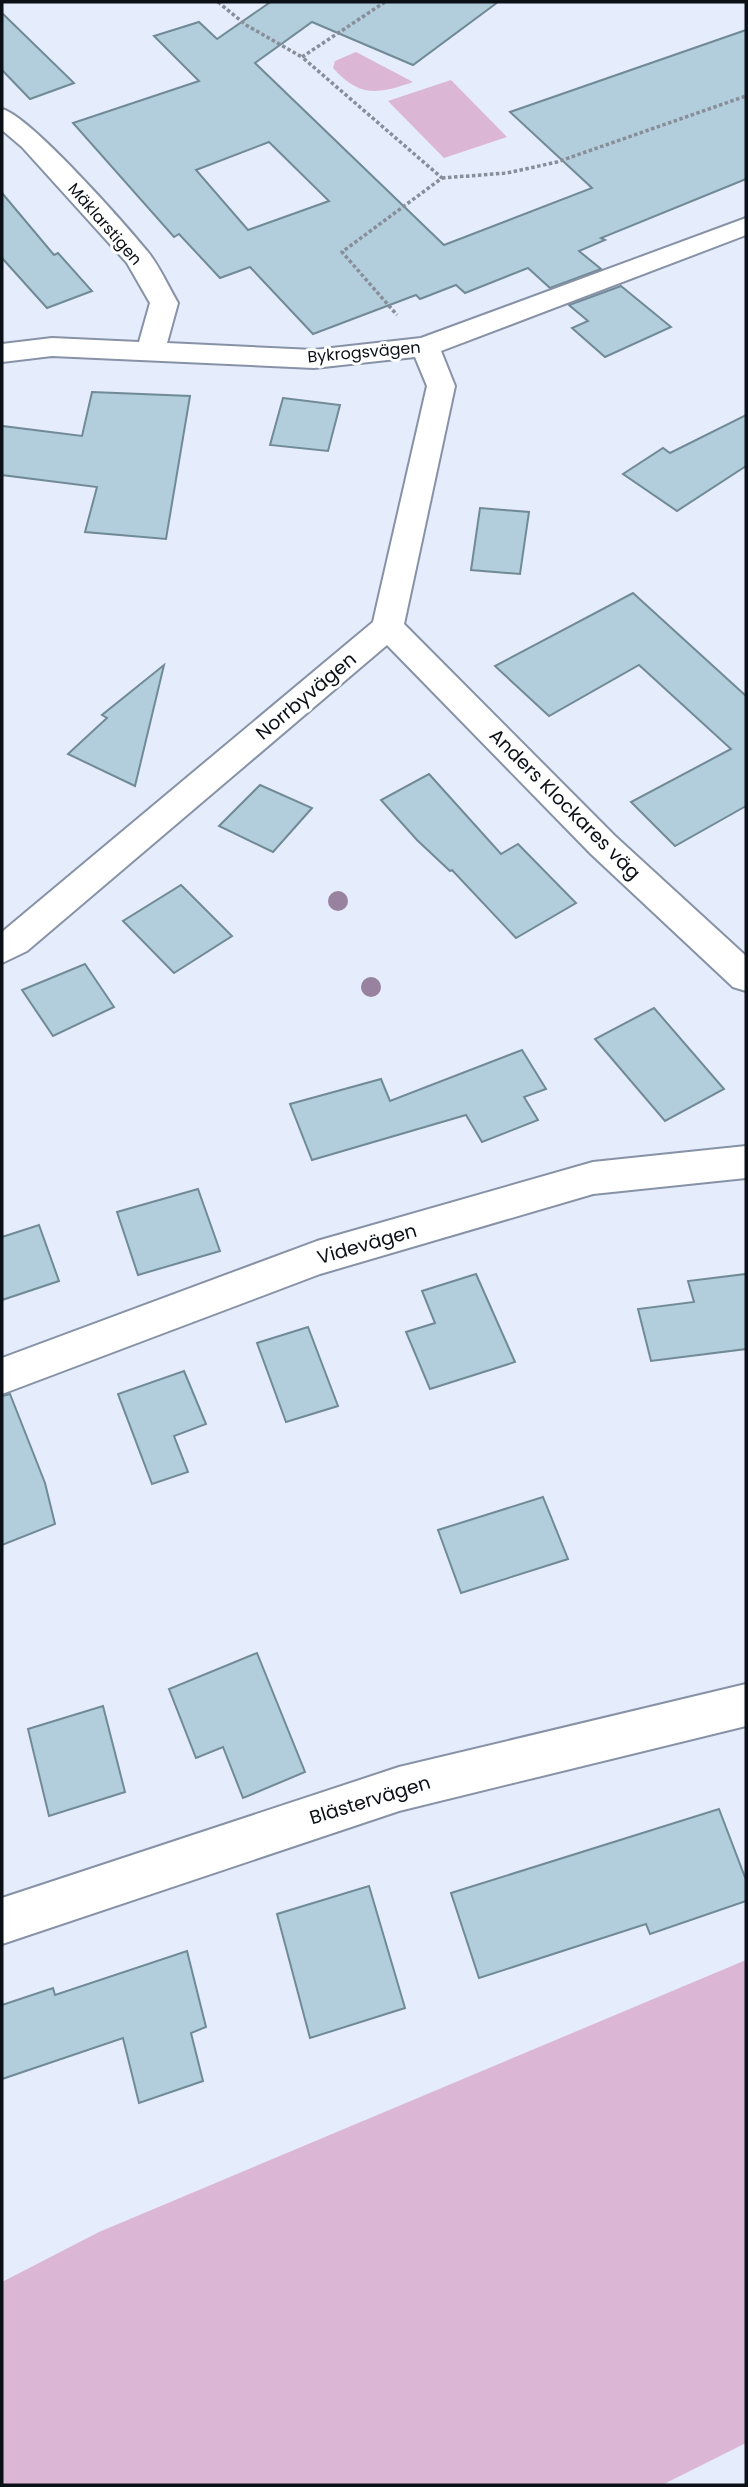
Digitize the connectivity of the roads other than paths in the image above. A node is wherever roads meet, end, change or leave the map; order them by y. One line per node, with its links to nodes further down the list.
1 (2, 117): 4 (street, Mäklarstigen)
2 (746, 226): 3 (street, Bykrogsvägen)
3 (425, 347): 4 (street, Bykrogsvägen); 6 (street)
4 (151, 351): 5 (street, Bykrogsvägen)
5 (2, 353)
6 (388, 628): 7 (street, Norrbyvägen); 8 (street, Anders Klockares väg)
7 (2, 949)
8 (746, 976)
9 (746, 1162): 10 (street, Videvägen)
10 (2, 1376)
11 (746, 1705): 12 (street, Blästervägen)
12 (2, 1920)

